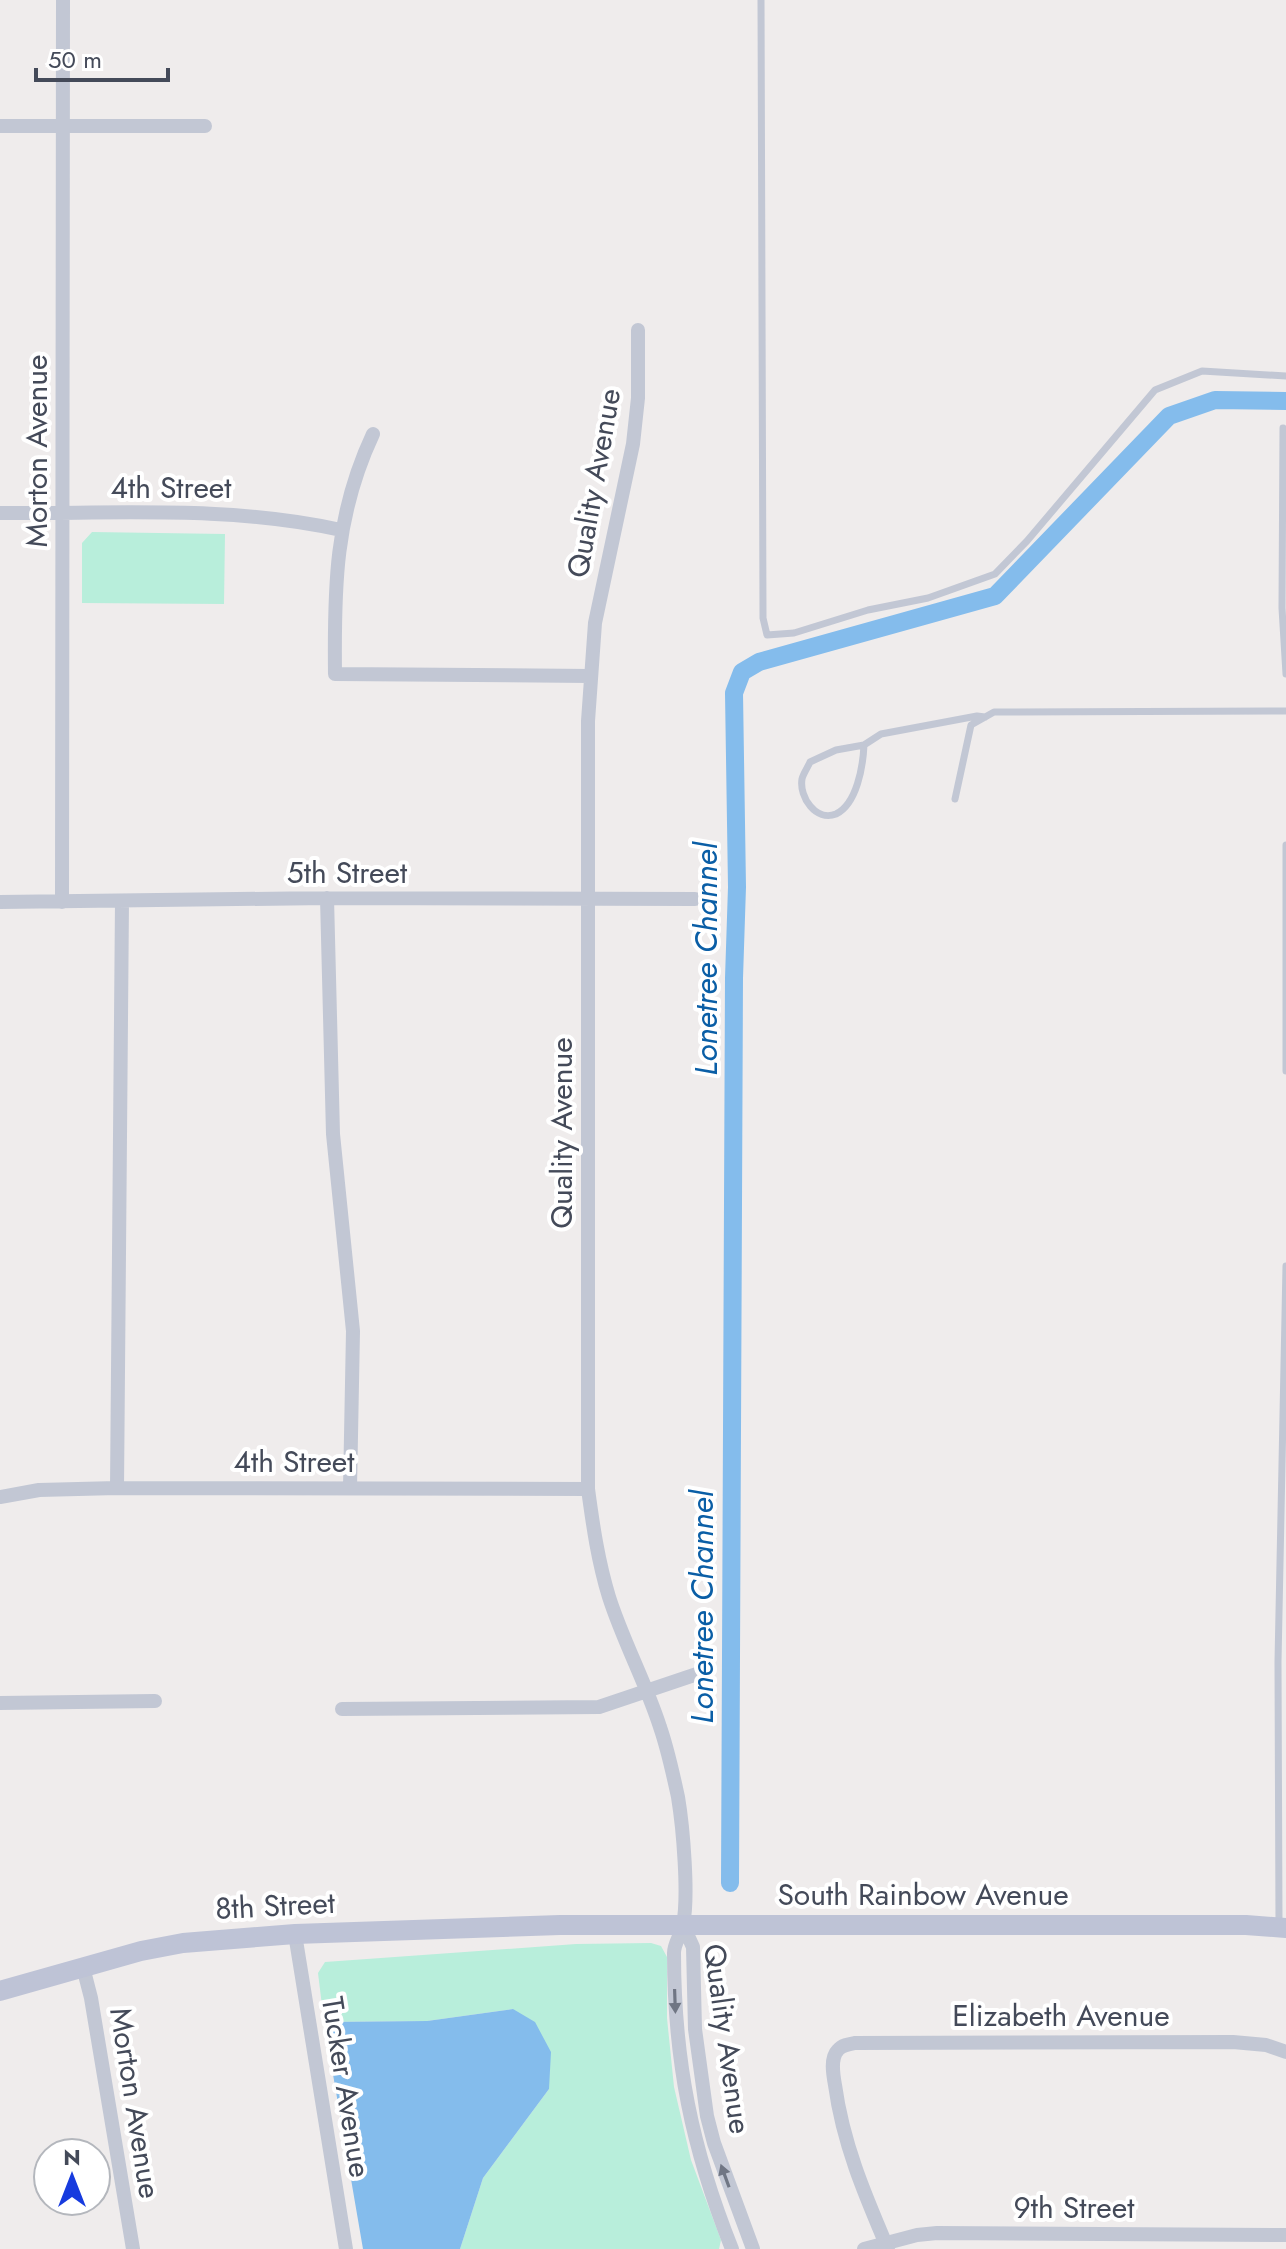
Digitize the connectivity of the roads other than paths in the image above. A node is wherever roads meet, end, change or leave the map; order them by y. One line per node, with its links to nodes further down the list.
1 (63, 0): 4 (street, Morton Avenue)
2 (761, 0): 7 (lane)
3 (0, 126): 4 (street)
4 (63, 126): 5 (street); 11 (street, Morton Avenue)
5 (205, 126)
6 (638, 330): 14 (street, Quality Avenue)
7 (1286, 376)
8 (1283, 428): 13 (lane)
9 (373, 434): 12 (street)
10 (0, 513): 11 (street, 4th Street)
11 (63, 514): 12 (street, 4th Street); 25 (street, Morton Avenue)
12 (341, 530): 14 (street)
13 (1286, 674)
14 (590, 676): 21 (street, Quality Avenue)
15 (1286, 711): 16 (lane)
16 (985, 717): 17 (lane); 18 (lane)
17 (864, 745): 17 (lane)
18 (955, 799)
19 (1286, 845): 26 (lane)
20 (327, 898): 21 (street, 5th Street); 23 (street, 5th Street); 30 (street)
21 (588, 898): 22 (street, 5th Street); 31 (street, Quality Avenue)
22 (695, 899)
23 (122, 901): 25 (street, 5th Street); 29 (street)
24 (0, 902): 25 (street, 5th Street)
25 (62, 902)
26 (1286, 1041): 27 (lane)
27 (1286, 1071)
28 (1286, 1266): 40 (lane)
29 (117, 1488): 30 (street, 4th Street); 32 (street, 4th Street)
30 (350, 1488): 31 (street, 4th Street)
31 (588, 1489): 34 (street, Quality Avenue)
32 (0, 1497)
33 (697, 1674): 34 (street)
34 (646, 1692): 37 (street); 39 (street, Quality Avenue)
35 (155, 1701): 36 (street)
36 (0, 1703)
37 (342, 1709)
38 (560, 1925): 39 (street, South Rainbow Avenue); 41 (street, 8th Street)
39 (683, 1925): 40 (street, South Rainbow Avenue); 49 (street, Quality Avenue, one-way to 49); 50 (street, Quality Avenue, one-way to 39)
40 (1282, 1928)
41 (295, 1934): 42 (street, 8th Street); 48 (street, Tucker Avenue)
42 (83, 1967): 43 (street, 8th Street); 47 (street, Morton Avenue)
43 (0, 1991)
44 (1286, 2052): 46 (street, Elizabeth Avenue)
45 (1286, 2235): 46 (street, 9th Street)
46 (887, 2246): 51 (street, 9th Street)
47 (133, 2249)
48 (346, 2249)
49 (732, 2249)
50 (753, 2249)
51 (864, 2249)

